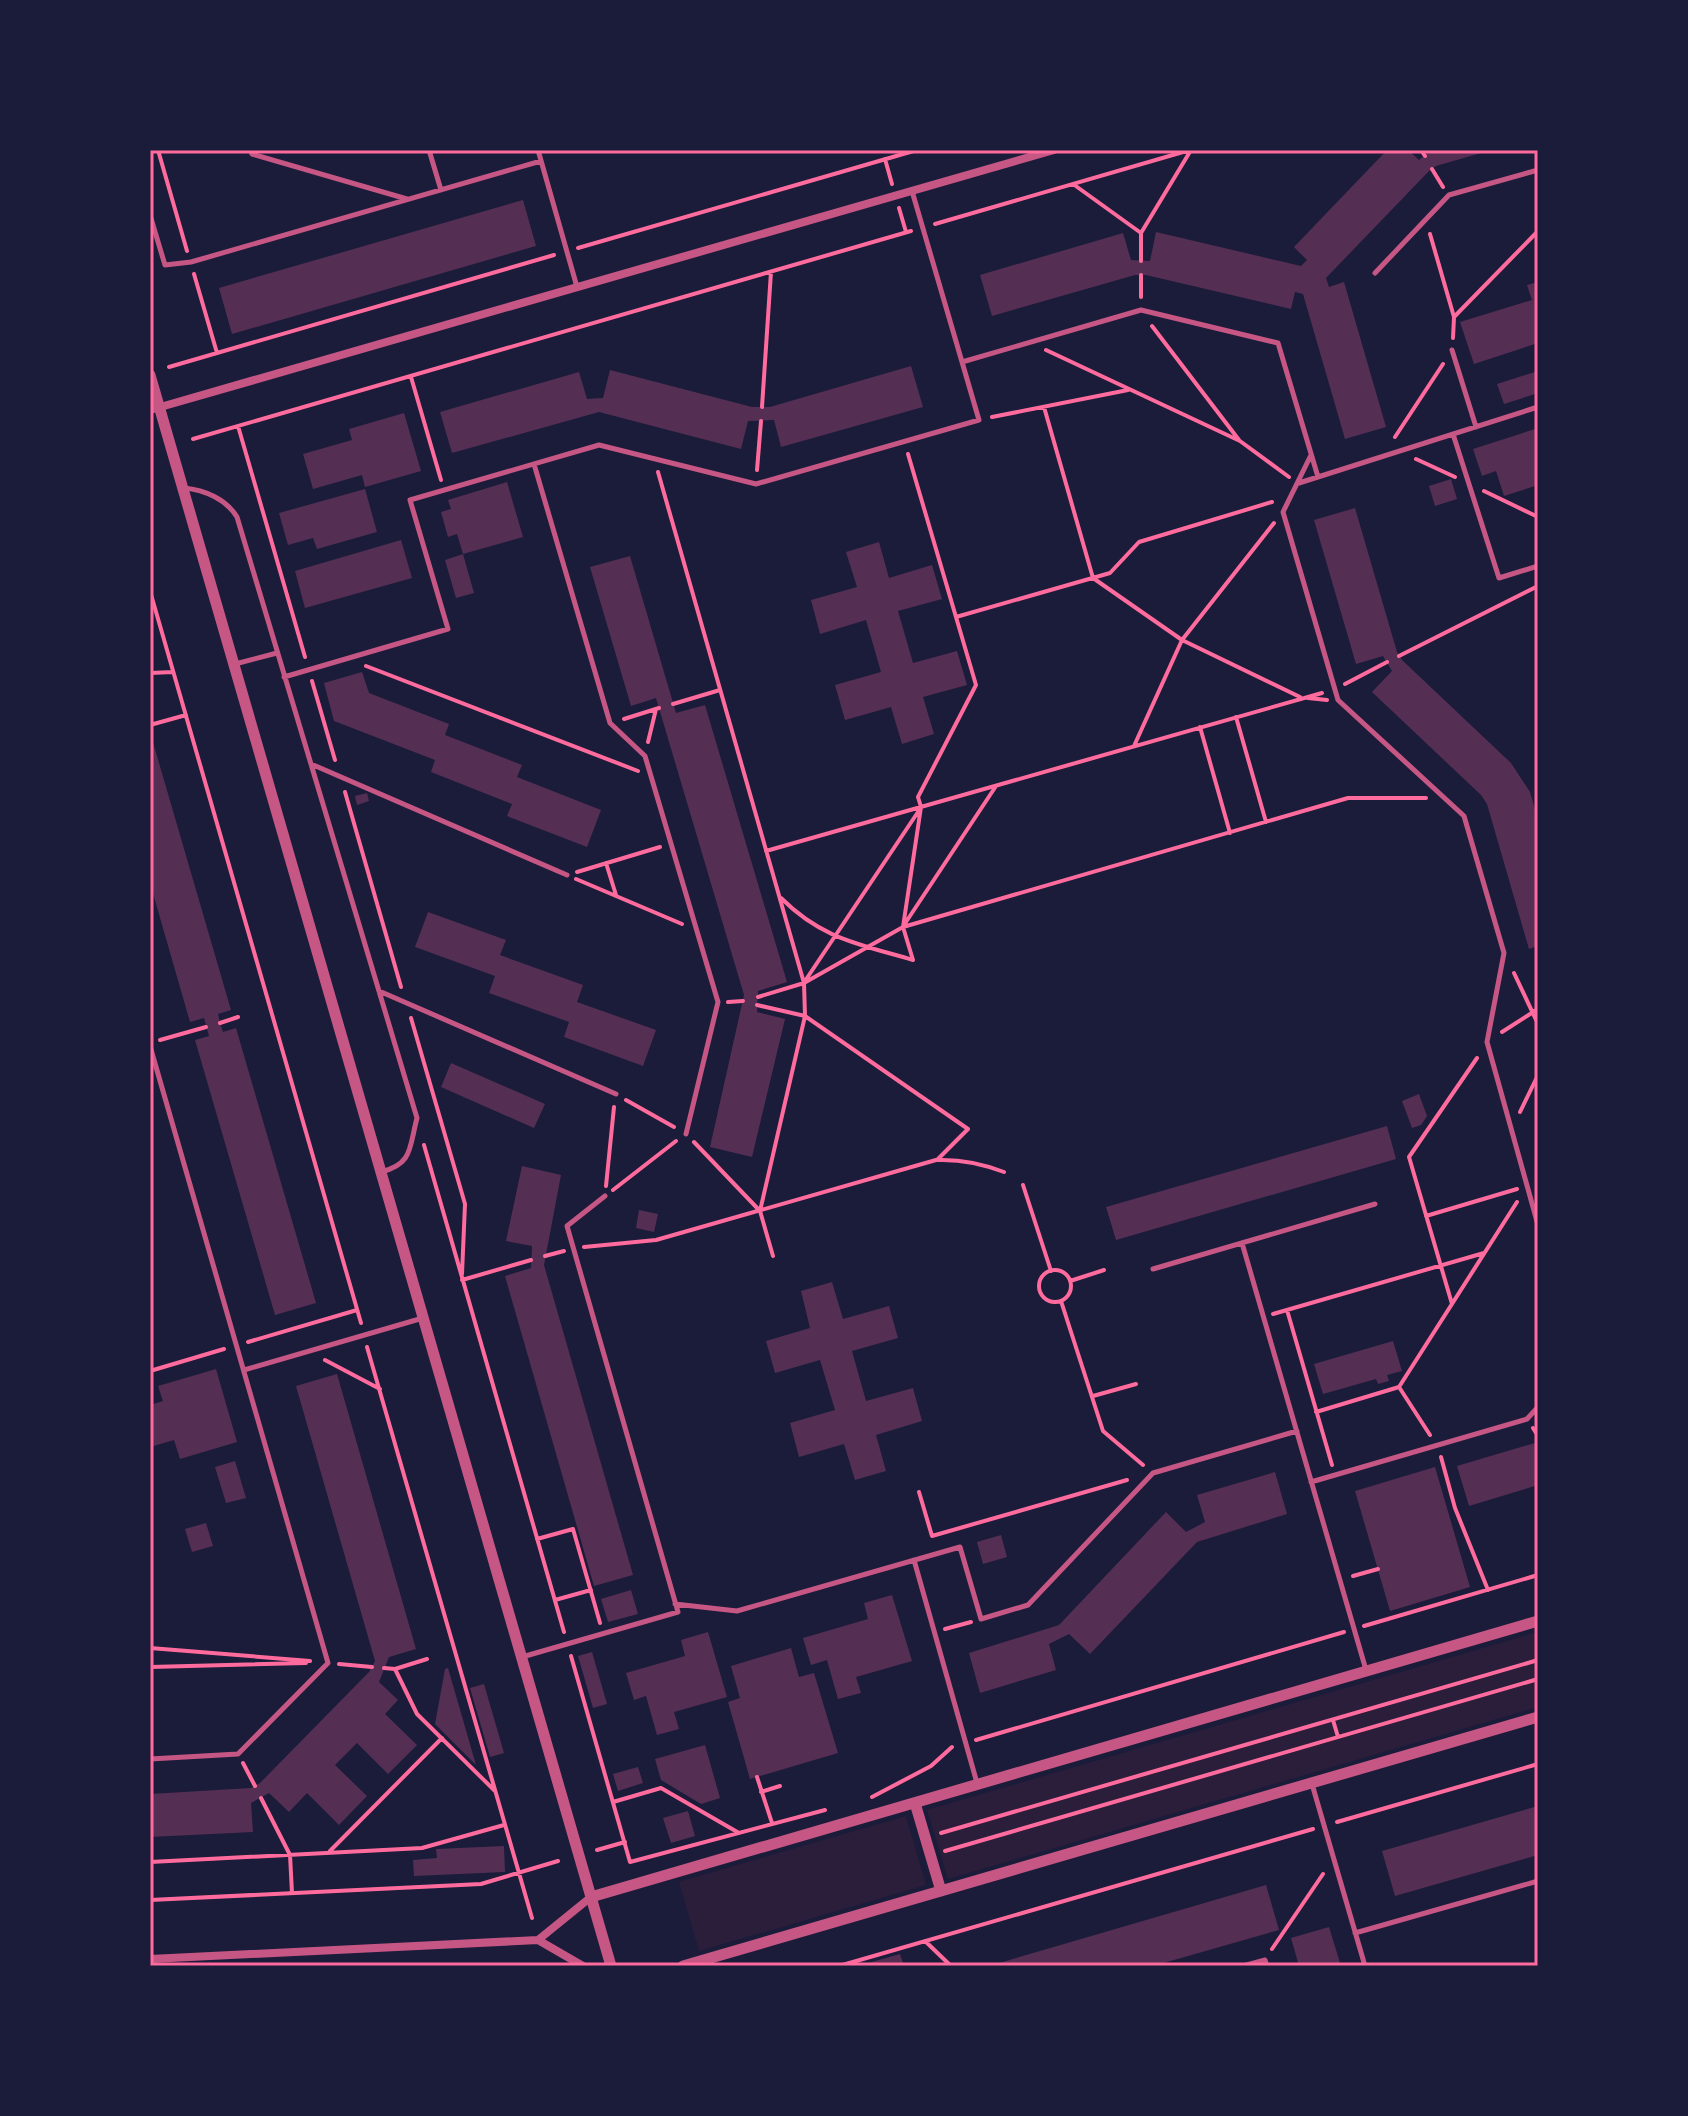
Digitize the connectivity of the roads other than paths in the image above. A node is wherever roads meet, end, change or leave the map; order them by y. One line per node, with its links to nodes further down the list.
1 (250, 150): 9 (lane)
2 (429, 150): 7 (lane)
3 (538, 150): 5 (lane)
4 (1054, 150): 8 (street)
5 (541, 161): 7 (lane); 12 (lane)
6 (1538, 170): 11 (lane)
7 (441, 190): 9 (lane)
8 (912, 191): 12 (street); 14 (lane)
9 (408, 199): 10 (lane)
10 (150, 215)
11 (1375, 273)
12 (577, 288): 17 (street)
13 (1452, 350): 18 (lane)
14 (962, 362): 20 (lane); 21 (lane)
15 (150, 375): 17 (street)
16 (1538, 407): 18 (lane)
17 (155, 410): 24 (street)
18 (1476, 427): 19 (lane)
19 (1453, 434): 22 (lane); 25 (lane)
20 (1311, 455): 22 (lane); 23 (lane)
21 (534, 464): 28 (lane); 34 (lane)
22 (1318, 477): 23 (lane)
23 (1297, 483): 38 (lane)
24 (183, 488): 26 (lane); 27 (street)
25 (1538, 566)
26 (277, 653): 27 (lane); 28 (lane)
27 (235, 664): 35 (street)
28 (284, 677): 29 (lane)
29 (310, 764): 30 (lane); 31 (lane)
30 (567, 875)
31 (378, 991): 33 (lane); 35 (lane)
32 (150, 1044): 42 (lane)
33 (616, 1094)
34 (686, 1134)
35 (381, 1172): 41 (street)
36 (605, 1196): 47 (lane)
37 (1375, 1204): 39 (lane)
38 (1538, 1225)
39 (1242, 1243): 40 (lane); 44 (lane)
40 (1153, 1269)
41 (423, 1318): 42 (lane); 49 (street)
42 (244, 1370): 52 (lane)
43 (1538, 1407): 45 (lane)
44 (1297, 1431): 45 (lane); 46 (lane)
45 (1311, 1482): 50 (lane)
46 (914, 1560): 47 (lane); 54 (lane)
47 (675, 1604): 49 (lane)
48 (1538, 1621): 50 (street)
49 (521, 1657): 58 (street)
50 (1367, 1671): 54 (street)
51 (1538, 1717): 53 (street)
52 (150, 1759)
53 (1312, 1783): 57 (street); 59 (lane)
54 (977, 1784): 55 (street)
55 (915, 1803): 57 (street); 58 (street)
56 (1538, 1881): 59 (lane)
57 (941, 1891): 65 (street)
58 (591, 1897): 60 (street); 64 (street)
59 (1355, 1933): 67 (lane)
60 (538, 1940): 61 (street); 63 (street)
61 (150, 1959)
62 (1266, 1963): 66 (lane)
63 (583, 1966)
64 (611, 1966)
65 (683, 1966)
66 (1243, 1966)
67 (1365, 1966)

